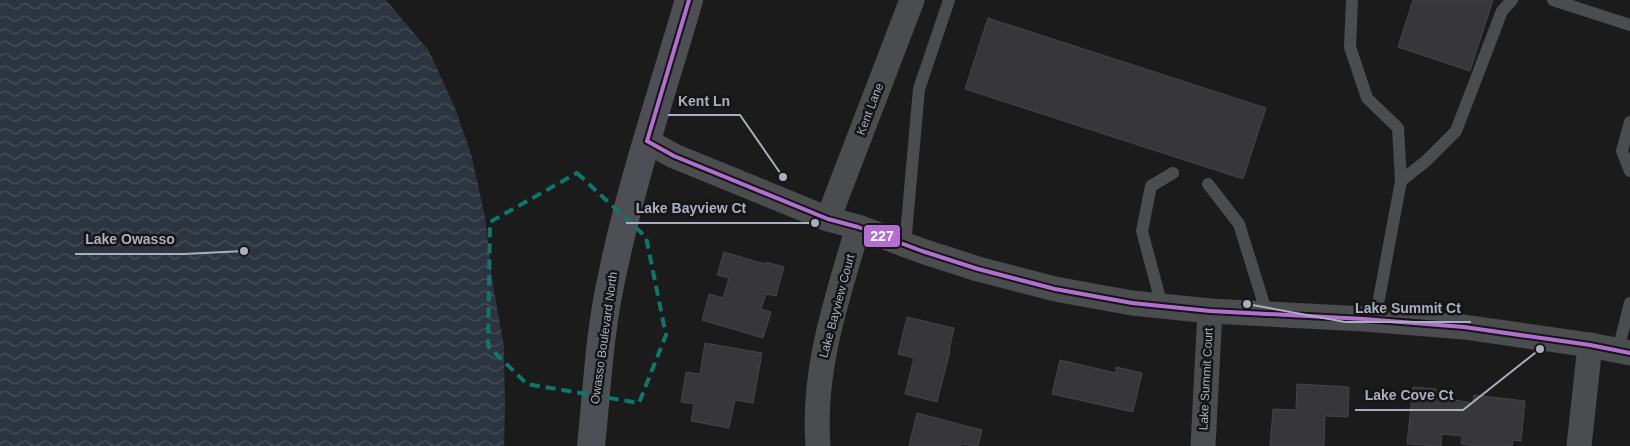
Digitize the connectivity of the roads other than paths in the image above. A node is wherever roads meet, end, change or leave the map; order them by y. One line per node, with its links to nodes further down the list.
1 (689, 0): 9 (street, Owasso Boulevard North)
2 (912, 0): 14 (street, Kent Lane)
3 (949, 0): 16 (lane)
4 (1352, 0): 12 (lane)
5 (1512, 0): 12 (lane)
6 (1553, 0): 7 (lane)
7 (1630, 26)
8 (1630, 122): 10 (lane)
9 (648, 141): 14 (street); 24 (street, Owasso Boulevard North)
10 (1630, 171)
11 (1174, 173): 18 (lane)
12 (1401, 181): 21 (lane)
13 (1208, 184): 20 (lane)
14 (828, 218): 15 (street)
15 (858, 227): 16 (street); 25 (street, Lake Bayview Court)
16 (905, 245): 18 (street)
17 (1630, 303): 23 (lane)
18 (1162, 306): 19 (street)
19 (1210, 311): 20 (street); 26 (street, Lake Summit Court)
20 (1267, 314): 21 (street)
21 (1376, 320): 22 (street)
22 (1590, 345): 23 (street); 27 (street)
23 (1624, 352)
24 (591, 446)
25 (818, 446)
26 (1203, 446)
27 (1579, 446)

